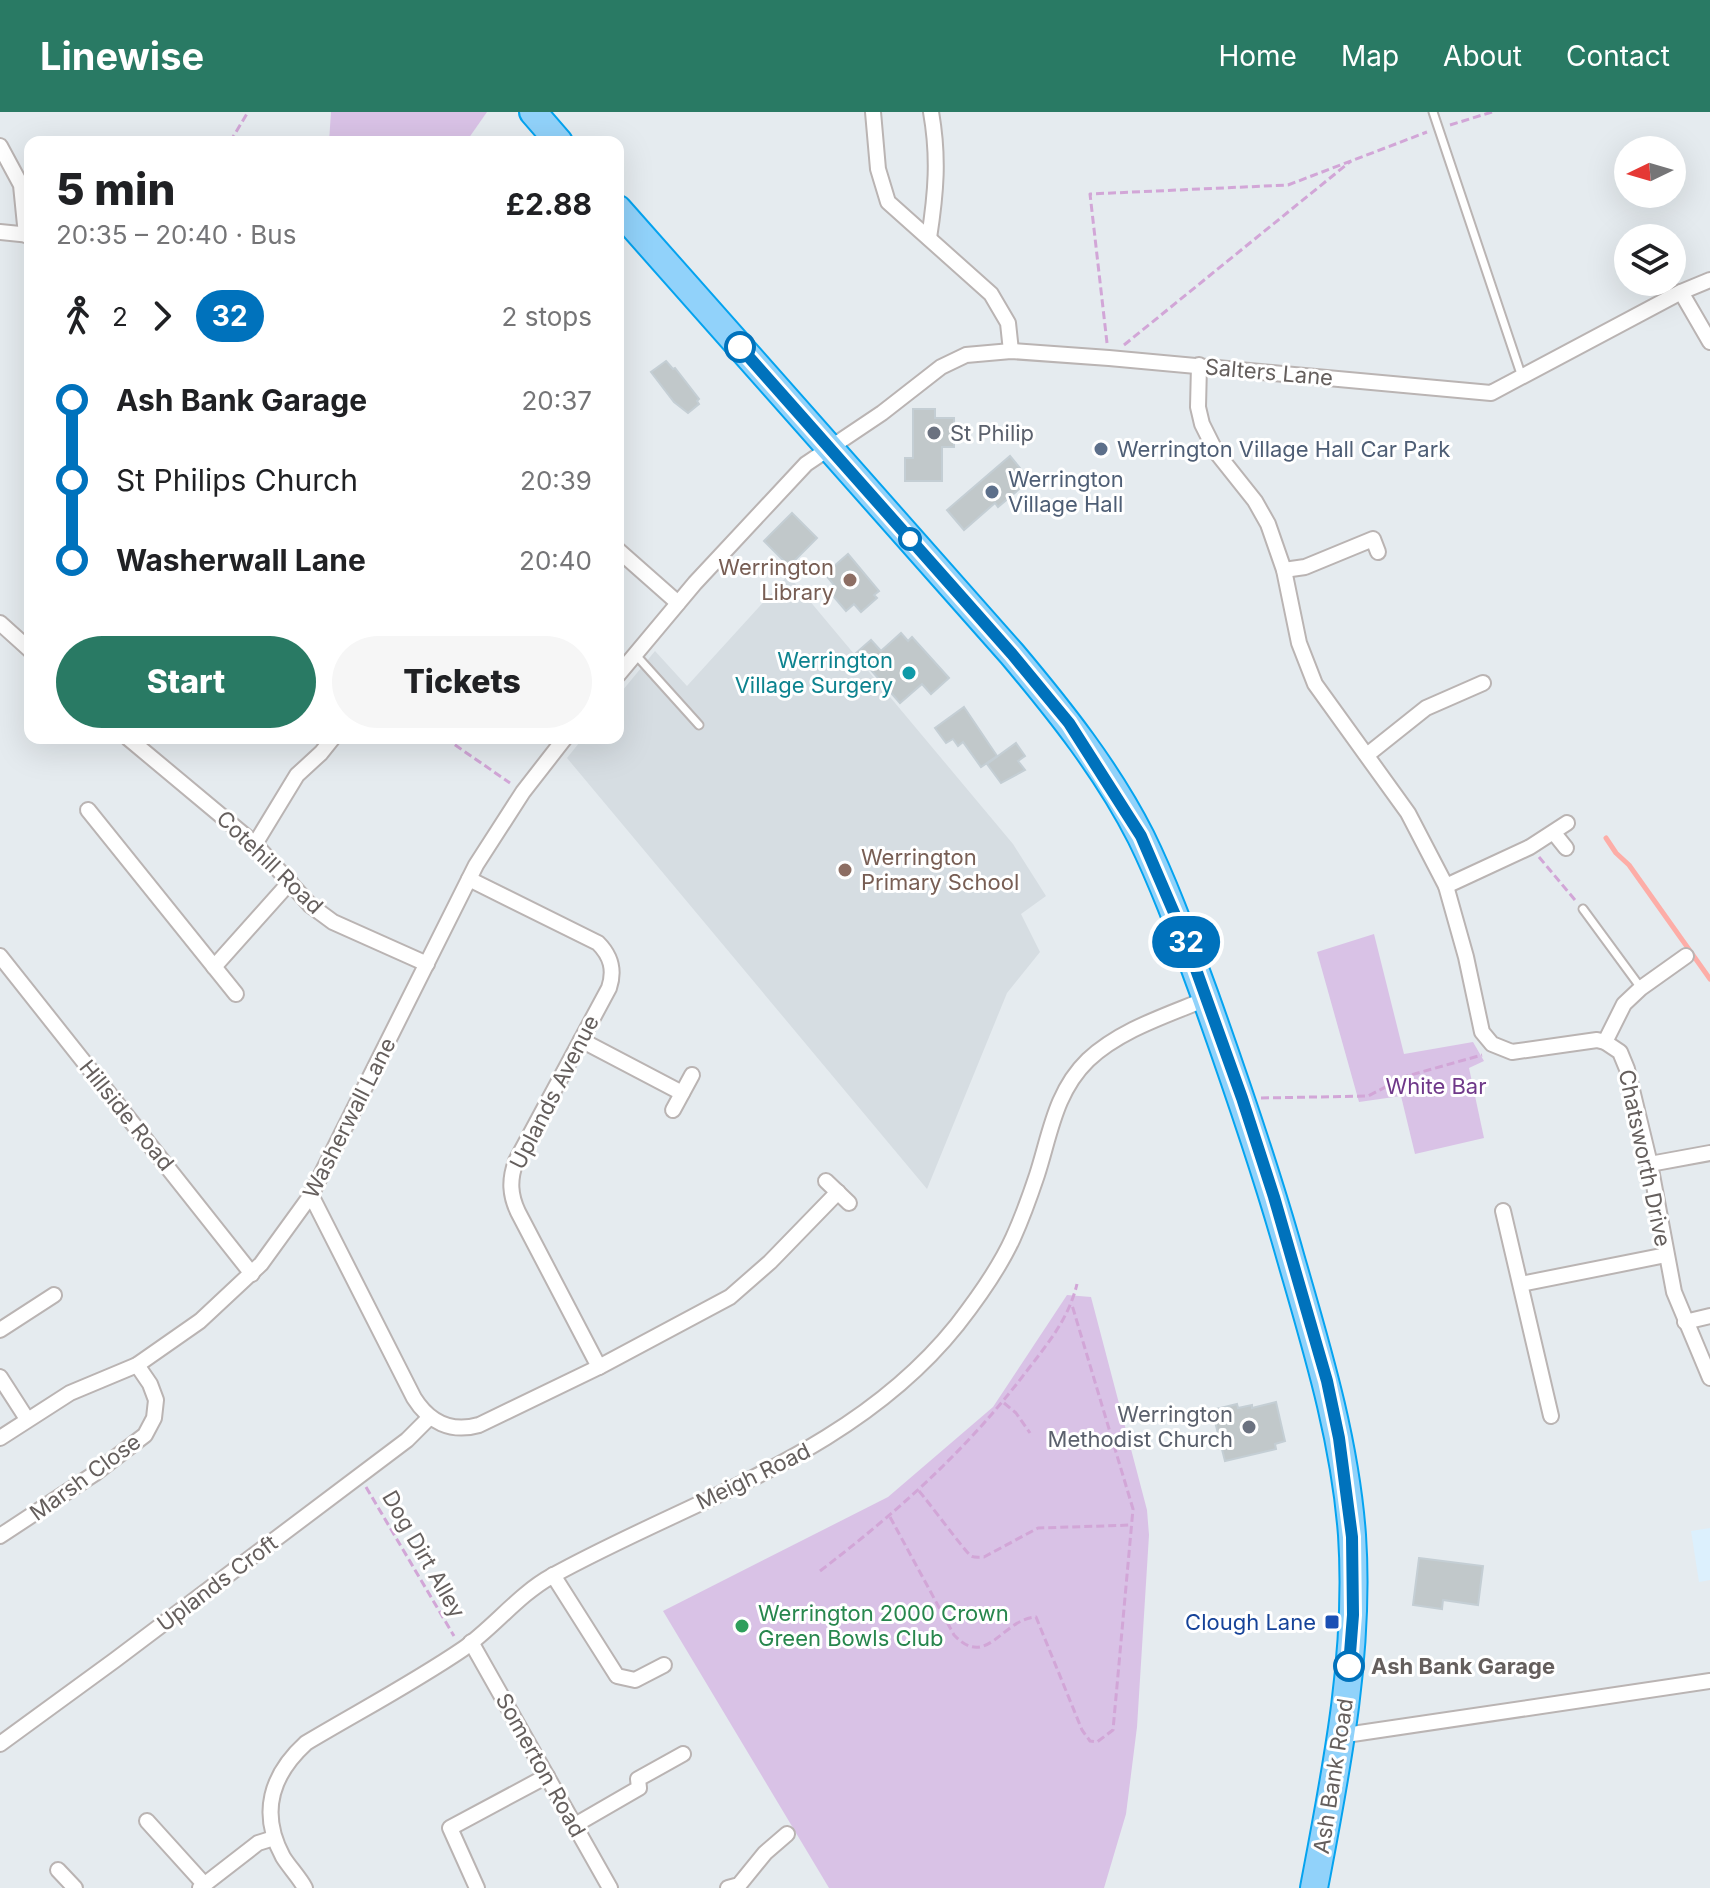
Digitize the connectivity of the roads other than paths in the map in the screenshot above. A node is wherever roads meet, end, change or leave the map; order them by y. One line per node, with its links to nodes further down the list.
1 (533, 112): 5 (highway)
2 (873, 112): 11 (street)
3 (931, 112): 11 (street)
4 (1433, 112): 19 (lane)
5 (554, 136)
6 (0, 146): 7 (street)
7 (24, 206)
8 (624, 216): 20 (highway, Ash Bank Road)
9 (0, 232): 10 (street)
10 (24, 235)
11 (929, 238): 17 (street)
12 (1710, 280): 13 (street, Salters Lane)
13 (1686, 290)
14 (1674, 296): 19 (street, Salters Lane)
15 (1683, 296): 16 (street)
16 (1710, 342)
17 (1011, 351): 18 (street, Salters Lane); 20 (street, Salters Lane)
18 (1199, 365): 19 (street, Salters Lane); 23 (street)
19 (1522, 377)
20 (829, 448): 24 (street); 52 (highway, Ash Bank Road)
21 (1378, 552): 23 (street)
22 (624, 555): 24 (street)
23 (1284, 570): 34 (street)
24 (678, 603): 27 (street)
25 (0, 623): 26 (street)
26 (24, 645)
27 (635, 654): 28 (street); 30 (lane)
28 (624, 668)
29 (1483, 683): 34 (street)
30 (699, 725)
31 (135, 744): 38 (street, Cotehill Road)
32 (328, 744): 38 (street)
33 (560, 744): 40 (street, Washerwall Lane)
34 (1367, 755): 42 (street)
35 (88, 810): 47 (street)
36 (1567, 823): 37 (street)
37 (1554, 833): 39 (street); 42 (street)
38 (255, 844): 41 (street, Cotehill Road)
39 (1566, 848)
40 (469, 879): 46 (street, Washerwall Lane); 53 (street, Uplands Avenue)
41 (290, 882): 46 (street, Cotehill Road); 47 (street)
42 (1446, 886): 54 (street, Chatsworth Drive)
43 (1583, 909): 50 (lane)
44 (0, 956): 64 (street, Hillside Road)
45 (1686, 956): 48 (street)
46 (427, 964): 61 (street, Washerwall Lane)
47 (214, 967): 51 (street)
48 (1669, 968): 49 (street); 50 (street)
49 (1677, 982)
50 (1641, 988): 54 (street)
51 (236, 994)
52 (1206, 999): 79 (street, Meigh Road); 83 (highway, Ash Bank Road)
53 (581, 1040): 56 (street); 71 (street, Uplands Avenue)
54 (1605, 1042): 59 (street, Chatsworth Drive)
55 (692, 1075): 56 (street)
56 (682, 1093): 57 (street)
57 (673, 1110)
58 (1710, 1153): 59 (street)
59 (1650, 1164): 63 (street, Chatsworth Drive)
60 (826, 1181): 71 (street)
61 (311, 1195): 64 (street, Washerwall Lane); 75 (street)
62 (1503, 1211): 65 (street)
63 (1666, 1255): 65 (street); 68 (street, Chatsworth Drive)
64 (252, 1274): 70 (street, Washerwall Lane)
65 (1521, 1284): 74 (street)
66 (54, 1295): 69 (street)
67 (1710, 1316): 68 (street)
68 (1685, 1322): 73 (street, Chatsworth Drive)
69 (0, 1330)
70 (137, 1365): 76 (street, Washerwall Lane); 78 (street, Marsh Close)
71 (599, 1367): 75 (street)
72 (0, 1377): 76 (street)
73 (1710, 1378)
74 (1551, 1416)
75 (430, 1417): 84 (street, Uplands Croft)
76 (27, 1419): 77 (street, Washerwall Lane)
77 (0, 1438)
78 (0, 1536)
79 (553, 1575): 80 (street, Meigh Road); 81 (street)
80 (466, 1646): 86 (street, Somerton Road); 90 (street, Meigh Road)
81 (664, 1665)
82 (1710, 1681): 83 (street)
83 (1339, 1736): 98 (highway, Ash Bank Road)
84 (0, 1744)
85 (683, 1754): 88 (street)
86 (547, 1776): 88 (street, Somerton Road); 96 (street)
87 (147, 1821): 92 (street)
88 (575, 1825): 97 (street, Somerton Road)
89 (787, 1834): 93 (street)
90 (274, 1838): 92 (street); 95 (street, Meigh Road)
91 (58, 1870): 94 (street)
92 (202, 1886)
93 (736, 1887)
94 (75, 1888)
95 (305, 1888)
96 (477, 1888)
97 (610, 1888)
98 (1314, 1888)

